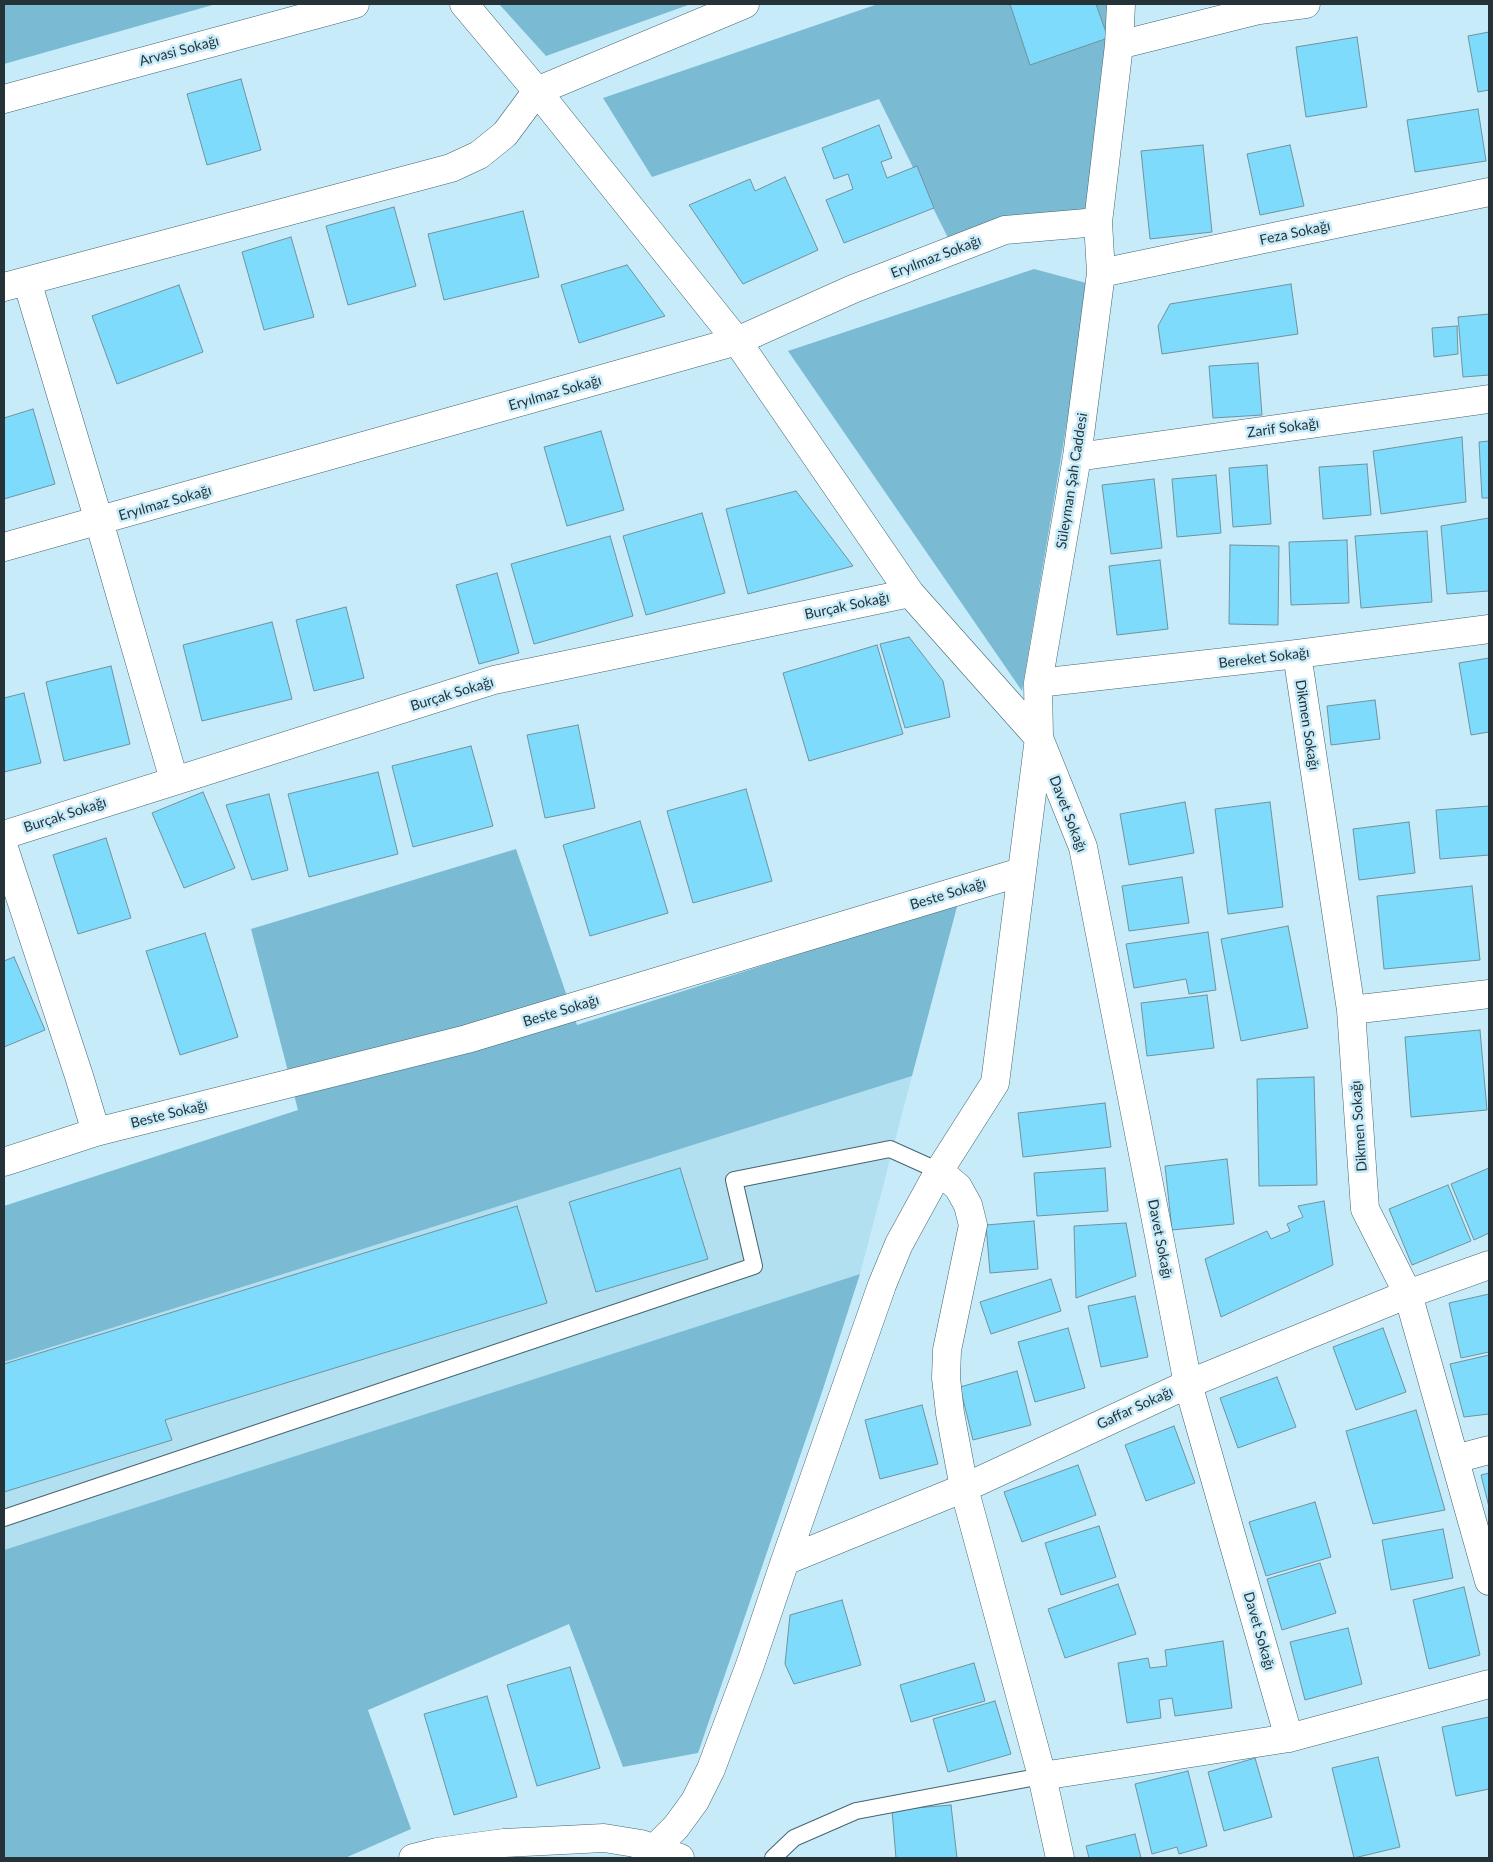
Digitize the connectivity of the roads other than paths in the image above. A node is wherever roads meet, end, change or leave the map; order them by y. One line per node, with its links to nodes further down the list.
1 (355, 4): 8 (street, Arvasi Sokağı)
2 (464, 4): 7 (street)
3 (745, 4): 7 (street)
4 (1121, 4): 6 (street, Süleyman Şah Caddesi)
5 (1306, 4): 6 (street)
6 (1118, 45): 10 (street, Süleyman Şah Caddesi)
7 (536, 91): 12 (street); 13 (street)
8 (4, 99)
9 (1489, 192): 11 (street, Feza Sokağı)
10 (1098, 222): 11 (street, Süleyman Şah Caddesi); 13 (street, Eryılmaz Sokağı)
11 (1101, 273): 15 (street, Süleyman Şah Caddesi)
12 (15, 284): 16 (street)
13 (737, 341): 16 (street, Eryılmaz Sokağı); 18 (street)
14 (1489, 399): 15 (street, Zarif Sokağı)
15 (1077, 457): 21 (street, Süleyman Şah Caddesi)
16 (99, 521): 17 (street, Eryılmaz Sokağı); 23 (street)
17 (4, 547)
18 (910, 592): 22 (street); 23 (street, Burçak Sokağı)
19 (1489, 629): 20 (street, Bereket Sokağı)
20 (1297, 654): 21 (street, Bereket Sokağı); 28 (street, Dikmen Sokağı)
21 (1038, 683): 22 (street, Süleyman Şah Caddesi)
22 (1039, 738): 26 (street); 34 (street, Davet Sokağı)
23 (174, 780): 24 (street, Burçak Sokağı)
24 (4, 834)
25 (4, 848): 29 (street)
26 (1021, 872): 29 (street, Beste Sokağı); 31 (street)
27 (1489, 994): 28 (street)
28 (1352, 1010): 33 (street, Dikmen Sokağı)
29 (96, 1132): 30 (street, Beste Sokağı)
30 (4, 1162)
31 (939, 1171): 37 (street); 38 (lane); 39 (street)
32 (1489, 1265): 33 (street, Gaffar Sokağı)
33 (1408, 1294): 34 (street, Gaffar Sokağı); 36 (street, Dikmen Sokağı)
34 (1188, 1384): 37 (street, Gaffar Sokağı); 42 (street, Davet Sokağı)
35 (1489, 1450): 36 (street)
36 (1456, 1458): 40 (street, Dikmen Sokağı)
37 (964, 1488): 39 (street, Gaffar Sokağı); 43 (street)
38 (4, 1518)
39 (785, 1561): 44 (street)
40 (1489, 1580)
41 (1489, 1684): 42 (street)
42 (1289, 1738): 43 (street)
43 (1042, 1776): 46 (lane); 47 (street)
44 (660, 1855): 45 (street)
45 (413, 1858)
46 (773, 1858)
47 (1060, 1858)

